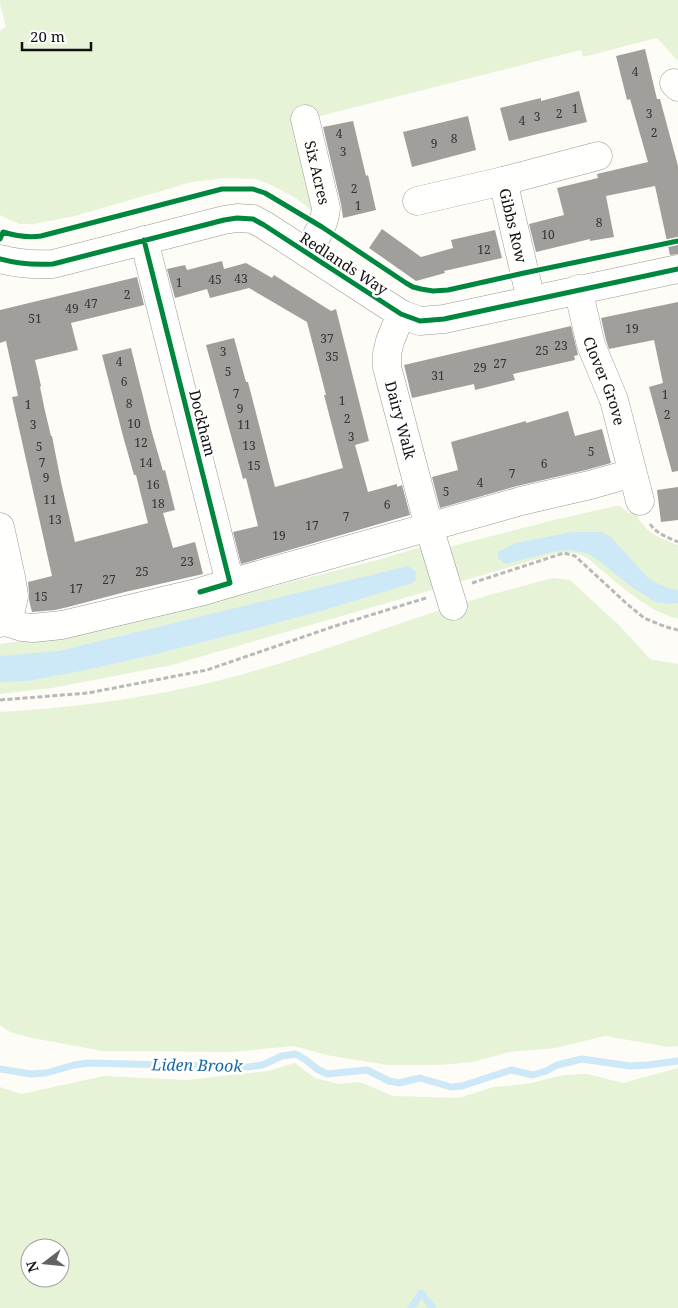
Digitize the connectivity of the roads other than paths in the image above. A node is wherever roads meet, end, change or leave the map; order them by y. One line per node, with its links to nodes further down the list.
1 (304, 120): 6 (street, Six Acres)
2 (598, 156): 3 (street, Gibbs Row)
3 (503, 181): 4 (street, Gibbs Row); 10 (street, Gibbs Row)
4 (417, 201)
5 (144, 240): 6 (street, Redlands Way); 7 (street, Redlands Way); 16 (street, Dockham)
6 (307, 253): 11 (street, Redlands Way)
7 (0, 259)
8 (678, 269): 9 (street, Redlands Way)
9 (578, 290): 10 (street, Redlands Way); 12 (street, Clover Grove)
10 (531, 300): 11 (street, Redlands Way)
11 (401, 314): 15 (street, Dairy Walk)
12 (632, 473): 13 (street, Clover Grove); 15 (street)
13 (640, 501)
14 (0, 527): 18 (street)
15 (429, 527): 16 (street); 17 (street, Dairy Walk)
16 (230, 583): 18 (street)
17 (451, 598)
18 (2, 622)

